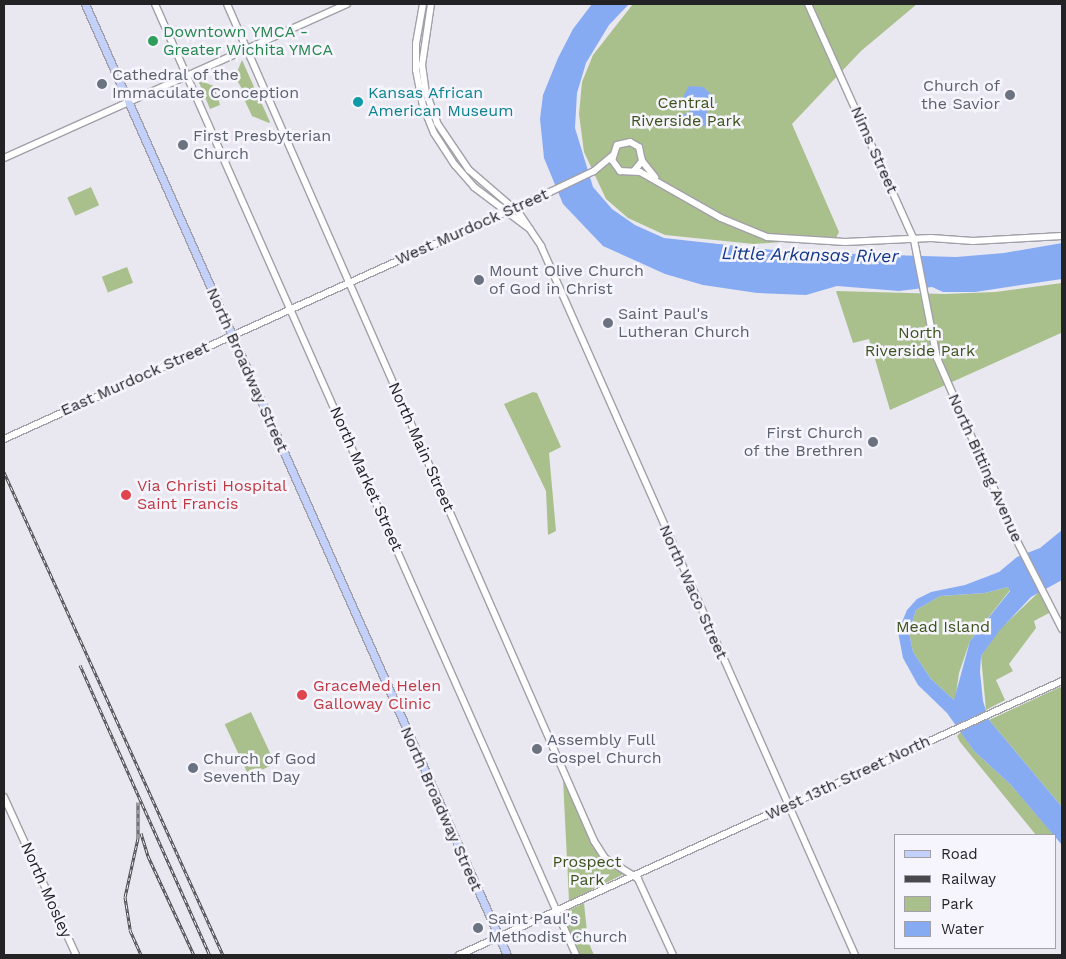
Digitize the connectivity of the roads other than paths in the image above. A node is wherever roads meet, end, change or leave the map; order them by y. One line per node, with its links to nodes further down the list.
1 (85, 4): 10 (main road, North Broadway Street)
2 (154, 4): 9 (street, North Market Street)
3 (227, 4): 8 (street, North Main Street)
4 (347, 4): 8 (street)
5 (423, 4): 19 (street, North Waco Street)
6 (430, 4): 18 (street, North Waco Street)
7 (808, 4): 22 (street, Nims Street)
8 (246, 49): 9 (street); 23 (street, North Main Street)
9 (187, 76): 10 (street); 25 (street, North Market Street)
10 (129, 102): 12 (street); 26 (main road, North Broadway Street)
11 (612, 156): 13 (street, West Murdock Street); 14 (street); 15 (street, West Murdock Street)
12 (4, 158)
13 (642, 161): 16 (street); 17 (street)
14 (616, 168): 15 (street, West Murdock Street); 16 (street, West Murdock Street)
15 (594, 171): 18 (street, West Murdock Street)
16 (634, 171): 17 (street, West Murdock Street)
17 (668, 187): 22 (street)
18 (514, 208): 19 (street, West Murdock Street); 20 (street, North Waco Street)
19 (505, 212): 20 (street, North Waco Street); 23 (street, West Murdock Street)
20 (530, 230): 31 (street, North Waco Street)
21 (1062, 236): 22 (street)
22 (914, 240): 24 (street, Nims Street)
23 (348, 282): 25 (street, East Murdock Street); 32 (street, North Main Street)
24 (925, 301): 28 (street, North Bitting Avenue)
25 (290, 309): 26 (street, East Murdock Street); 33 (street, North Market Street)
26 (232, 335): 27 (street, East Murdock Street); 34 (main road, North Broadway Street)
27 (4, 438)
28 (1062, 629)
29 (1060, 683): 31 (street, West 13th Street North)
30 (4, 797): 35 (street, North Mosley)
31 (788, 806): 32 (street, West 13th Street North); 40 (street, North Waco Street)
32 (634, 875): 33 (street, West 13th Street North); 39 (street)
33 (557, 910): 34 (street, West 13th Street North); 38 (street, North Market Street)
34 (499, 937): 36 (street, West 13th Street North); 37 (main road, North Broadway Street)
35 (76, 955)
36 (458, 955)
37 (507, 955)
38 (576, 955)
39 (673, 955)
40 (855, 955)

